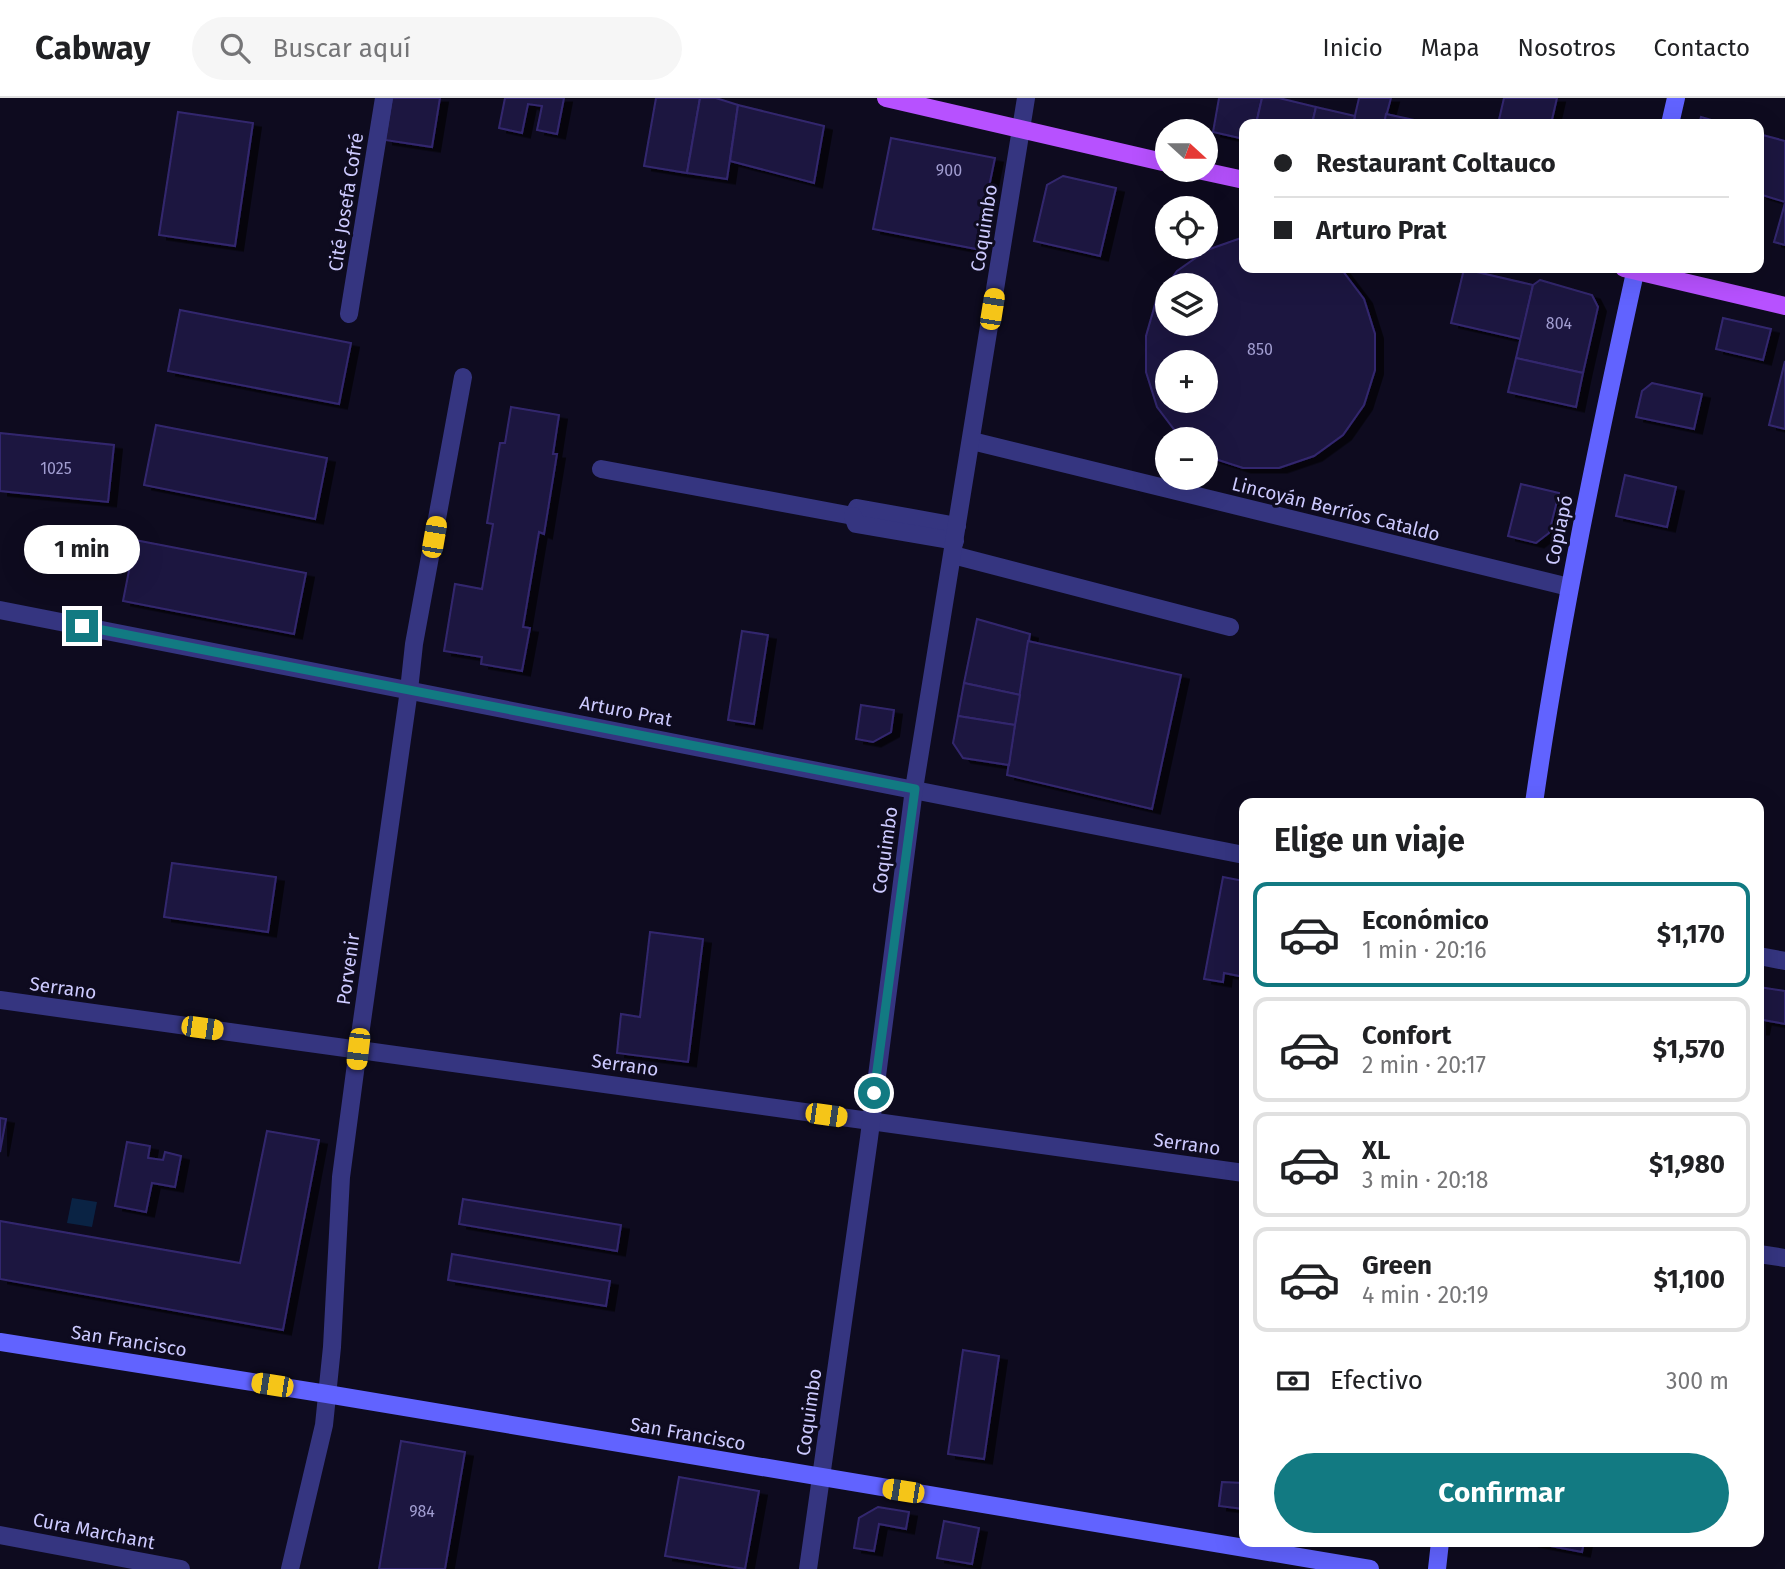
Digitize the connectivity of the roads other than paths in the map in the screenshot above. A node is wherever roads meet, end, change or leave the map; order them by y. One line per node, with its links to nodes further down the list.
1 (384, 98): 13 (street, Cité Josefa Cofré)
2 (886, 98): 6 (main road)
3 (1026, 98): 6 (street, Coquimbo)
4 (1676, 98): 5 (main road)
5 (1671, 119)
6 (1020, 129): 7 (main road); 15 (street, Coquimbo)
7 (1155, 160)
8 (1218, 174): 9 (main road)
9 (1239, 179)
10 (1631, 273): 18 (main road, Copiapó)
11 (1649, 273): 12 (main road)
12 (1785, 306)
13 (349, 314)
14 (463, 377): 21 (street, Porvenir)
15 (972, 441): 17 (street, Coquimbo); 18 (street, Lincoyán Berríos Cataldo)
16 (601, 469): 17 (street)
17 (955, 540): 20 (street); 22 (street, Coquimbo)
18 (1569, 587): 23 (main road, Copiapó)
19 (0, 610): 21 (street, Arturo Prat)
20 (1230, 627)
21 (410, 690): 22 (street, Arturo Prat); 28 (street, Porvenir)
22 (915, 789): 24 (street, Arturo Prat); 29 (street, Coquimbo)
23 (1535, 798)
24 (1239, 854)
25 (1764, 957): 26 (street)
26 (1785, 961)
27 (0, 1000): 28 (street, Serrano)
28 (358, 1049): 29 (street, Serrano); 34 (street, Porvenir)
29 (871, 1121): 30 (street, Serrano); 35 (street, Coquimbo)
30 (1239, 1172)
31 (1764, 1255): 32 (street)
32 (1785, 1258)
33 (0, 1342): 34 (main road, San Francisco)
34 (327, 1394): 35 (main road, San Francisco); 39 (street, Porvenir)
35 (821, 1477): 40 (street, Coquimbo); 41 (main road, San Francisco)
36 (0, 1535): 38 (street, Cura Marchant)
37 (1439, 1547): 42 (main road)
38 (181, 1569)
39 (290, 1569)
40 (808, 1569)
41 (1370, 1569)
42 (1437, 1569)

